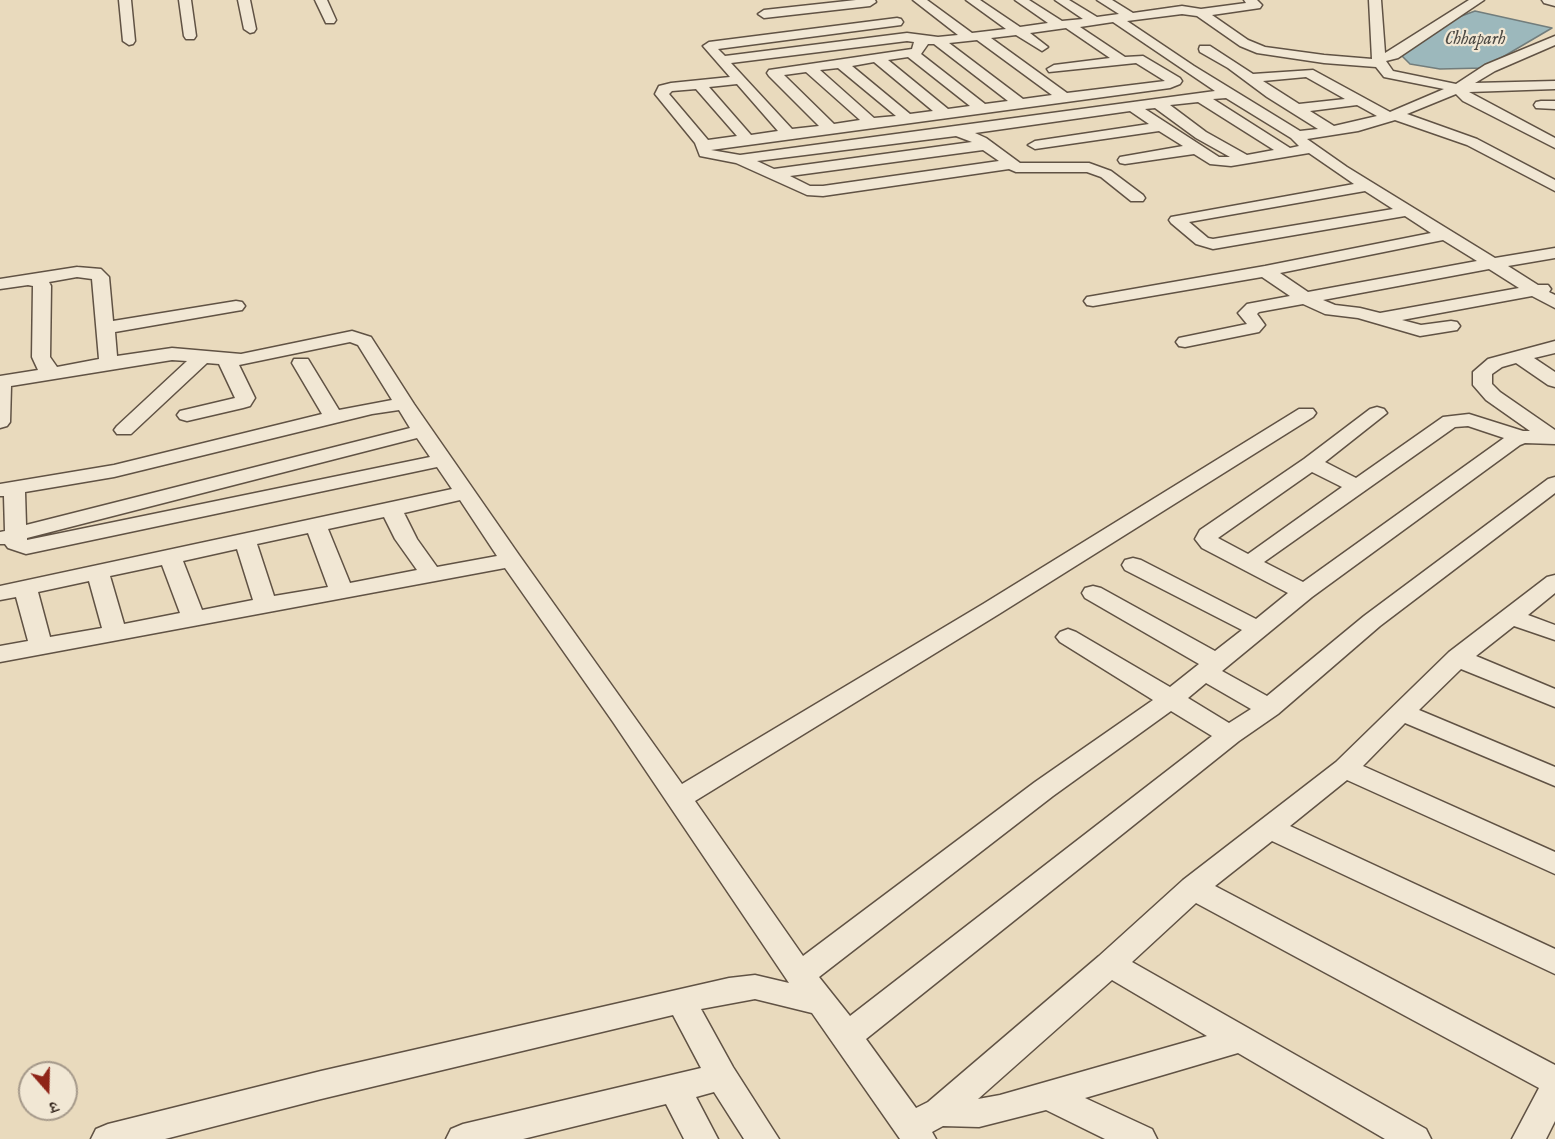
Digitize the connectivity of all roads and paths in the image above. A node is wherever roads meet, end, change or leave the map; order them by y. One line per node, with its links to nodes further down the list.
1 (125, 0): 32 (street)
2 (185, 0): 27 (street)
3 (244, 0): 25 (street)
4 (321, 0): 21 (street)
5 (919, 0): 29 (street)
6 (972, 0): 26 (street)
7 (1022, 0): 24 (street)
8 (1061, 0): 23 (street)
9 (1103, 0): 19 (street)
10 (1250, 0): 16 (street)
11 (1376, 0): 41 (street)
12 (1478, 0): 41 (street)
13 (1548, 0): 15 (street)
14 (868, 1): 17 (street); 18 (street)
15 (1555, 2)
16 (1201, 13): 19 (street); 33 (street)
17 (764, 14)
18 (885, 14): 22 (street); 28 (street)
19 (1132, 17): 20 (street)
20 (1116, 19): 23 (street); 36 (street)
21 (330, 20)
22 (897, 22): 28 (street); 30 (street)
23 (1096, 22): 24 (street)
24 (1065, 25): 26 (street); 40 (street)
25 (250, 29)
26 (1018, 31): 29 (street); 34 (street)
27 (190, 36)
28 (790, 36): 39 (street)
29 (975, 36): 30 (street); 52 (street)
30 (926, 39): 35 (street); 39 (street); 60 (street)
31 (1555, 40): 55 (street)
32 (129, 41)
33 (1244, 44): 36 (street); 37 (street)
34 (1042, 47)
35 (911, 53): 38 (street); 63 (street)
36 (1192, 53): 44 (street); 48 (street); 56 (street)
37 (1279, 54): 41 (street); 46 (street)
38 (877, 58): 42 (street); 65 (street)
39 (722, 60): 49 (street)
40 (1121, 60): 44 (street); 45 (street)
41 (1379, 61): 55 (street)
42 (841, 63): 43 (street); 67 (street)
43 (808, 67): 68 (street); 70 (street)
44 (1154, 67): 54 (street)
45 (1054, 69)
46 (1291, 74): 48 (street); 59 (street)
47 (1114, 77): 54 (street)
48 (1250, 78): 64 (street)
49 (740, 80): 51 (street); 73 (street)
50 (1071, 82): 52 (street)
51 (699, 84): 75 (street); 77 (street)
52 (1048, 85): 57 (street)
53 (1555, 85): 55 (street)
54 (1134, 88): 57 (street)
55 (1458, 88): 66 (street); 76 (street)
56 (1230, 93): 58 (street); 74 (street)
57 (1063, 97): 60 (street)
58 (1200, 97): 61 (street); 82 (street)
59 (1360, 101): 64 (street); 66 (street)
60 (1019, 103): 63 (street)
61 (1158, 103): 62 (street); 84 (street)
62 (1133, 107): 69 (street); 71 (street)
63 (981, 108): 65 (street)
64 (1295, 109): 72 (street)
65 (944, 113): 67 (street)
66 (1392, 116): 72 (street); 89 (street)
67 (907, 118): 68 (street)
68 (871, 123): 70 (street)
69 (1161, 126): 79 (street); 80 (street)
70 (830, 128): 73 (street)
71 (958, 131): 78 (street); 83 (street)
72 (1332, 131): 74 (street)
73 (789, 134): 75 (street)
74 (1298, 136): 81 (street)
75 (747, 140): 77 (street)
76 (1555, 144)
77 (704, 145): 83 (street)
78 (986, 145): 86 (street); 87 (street)
79 (1035, 145)
80 (1195, 149): 84 (street); 85 (street)
81 (1309, 149): 82 (street); 88 (street)
82 (1286, 152): 84 (street)
83 (740, 159): 87 (street)
84 (1244, 159)
85 (1125, 160)
86 (1010, 164): 87 (street); 90 (street)
87 (773, 174)
88 (1369, 186): 91 (street); 91 (street)
89 (1555, 186)
90 (1137, 198)
91 (1407, 211): 92 (street)
92 (1445, 235): 94 (street); 95 (street)
93 (1555, 253): 94 (street)
94 (1492, 262): 99 (street); 100 (street)
95 (1265, 271): 100 (street); 101 (street)
96 (30, 280): 97 (street); 106 (street); 114 (street)
97 (0, 284)
98 (1555, 286): 99 (street)
99 (1535, 290): 102 (street); 104 (street)
100 (1305, 298): 104 (street); 107 (street)
101 (1093, 301)
102 (1555, 303)
103 (236, 306): 106 (street)
104 (1379, 318): 105 (street)
105 (1451, 326)
106 (104, 328): 113 (street)
107 (1185, 342)
108 (1553, 349): 109 (street)
109 (1518, 356): 115 (street); 127 (street)
110 (202, 357): 111 (street); 113 (street); 117 (street)
111 (227, 360): 118 (street); 121 (street)
112 (301, 363): 122 (street)
113 (109, 364): 114 (street)
114 (55, 373): 116 (street)
115 (1555, 381)
116 (1, 382): 123 (street)
117 (156, 400): 121 (street); 124 (street)
118 (404, 404): 122 (street); 125 (street)
119 (1377, 412): 130 (street)
120 (1305, 413): 169 (street)
121 (187, 415): 128 (street)
122 (333, 417): 128 (street)
123 (0, 422)
124 (124, 430)
125 (422, 431): 129 (street); 137 (street)
126 (1522, 437): 127 (street); 132 (street); 148 (street)
127 (1553, 438)
128 (202, 450): 133 (street)
129 (443, 460): 134 (street); 137 (street)
130 (1311, 463): 132 (street); 141 (street)
131 (1555, 483): 164 (street)
132 (1358, 487): 141 (street)
133 (7, 489): 137 (street)
134 (465, 493): 135 (street); 140 (street)
135 (391, 509): 136 (street); 144 (street)
136 (316, 525): 138 (street); 147 (street)
137 (8, 536)
138 (245, 540): 139 (street); 151 (street)
139 (170, 556): 143 (street); 153 (street)
140 (511, 560): 144 (street); 169 (street)
141 (1249, 563): 148 (street)
142 (1133, 565): 154 (street)
143 (98, 572): 146 (street); 155 (street)
144 (431, 575): 147 (street)
145 (1555, 582): 152 (street)
146 (25, 588): 149 (street); 158 (street)
147 (342, 592): 151 (street)
148 (1304, 592): 154 (street)
149 (0, 593)
150 (1093, 593): 161 (street)
151 (266, 606): 153 (street)
152 (1511, 616): 156 (street); 160 (street)
153 (194, 619): 155 (street)
154 (1258, 629): 161 (street)
155 (115, 633): 158 (street)
156 (1555, 633)
157 (1068, 637): 162 (street)
158 (41, 646): 159 (street)
159 (0, 654)
160 (1458, 658): 163 (street); 165 (street)
161 (1210, 667): 162 (street); 164 (street)
162 (1171, 699): 166 (street); 175 (street)
163 (1555, 699)
164 (1269, 708): 166 (street)
165 (1401, 711): 167 (street); 168 (street)
166 (1230, 735): 178 (street)
167 (1345, 768): 170 (street); 171 (street)
168 (1555, 777)
169 (679, 798): 175 (street)
170 (1270, 828): 172 (street); 173 (street)
171 (1555, 864)
172 (1193, 888): 174 (street); 181 (street)
173 (1555, 962)
174 (1110, 964): 179 (street); 185 (street)
175 (800, 975): 177 (street)
176 (681, 1001): 177 (street); 180 (street); 187 (street)
177 (821, 1003): 178 (street)
178 (847, 1036): 186 (street)
179 (1241, 1040): 184 (street); 192 (street)
180 (722, 1077): 183 (street); 190 (street)
181 (1555, 1081)
182 (1555, 1088): 193 (street)
183 (675, 1090): 188 (street); 189 (street)
184 (1049, 1095): 185 (street); 191 (street)
185 (940, 1112): 186 (street)
186 (915, 1133)
187 (108, 1139)
188 (463, 1139)
189 (701, 1139)
190 (762, 1139)
191 (1140, 1139)
192 (1414, 1139)
193 (1529, 1139)

